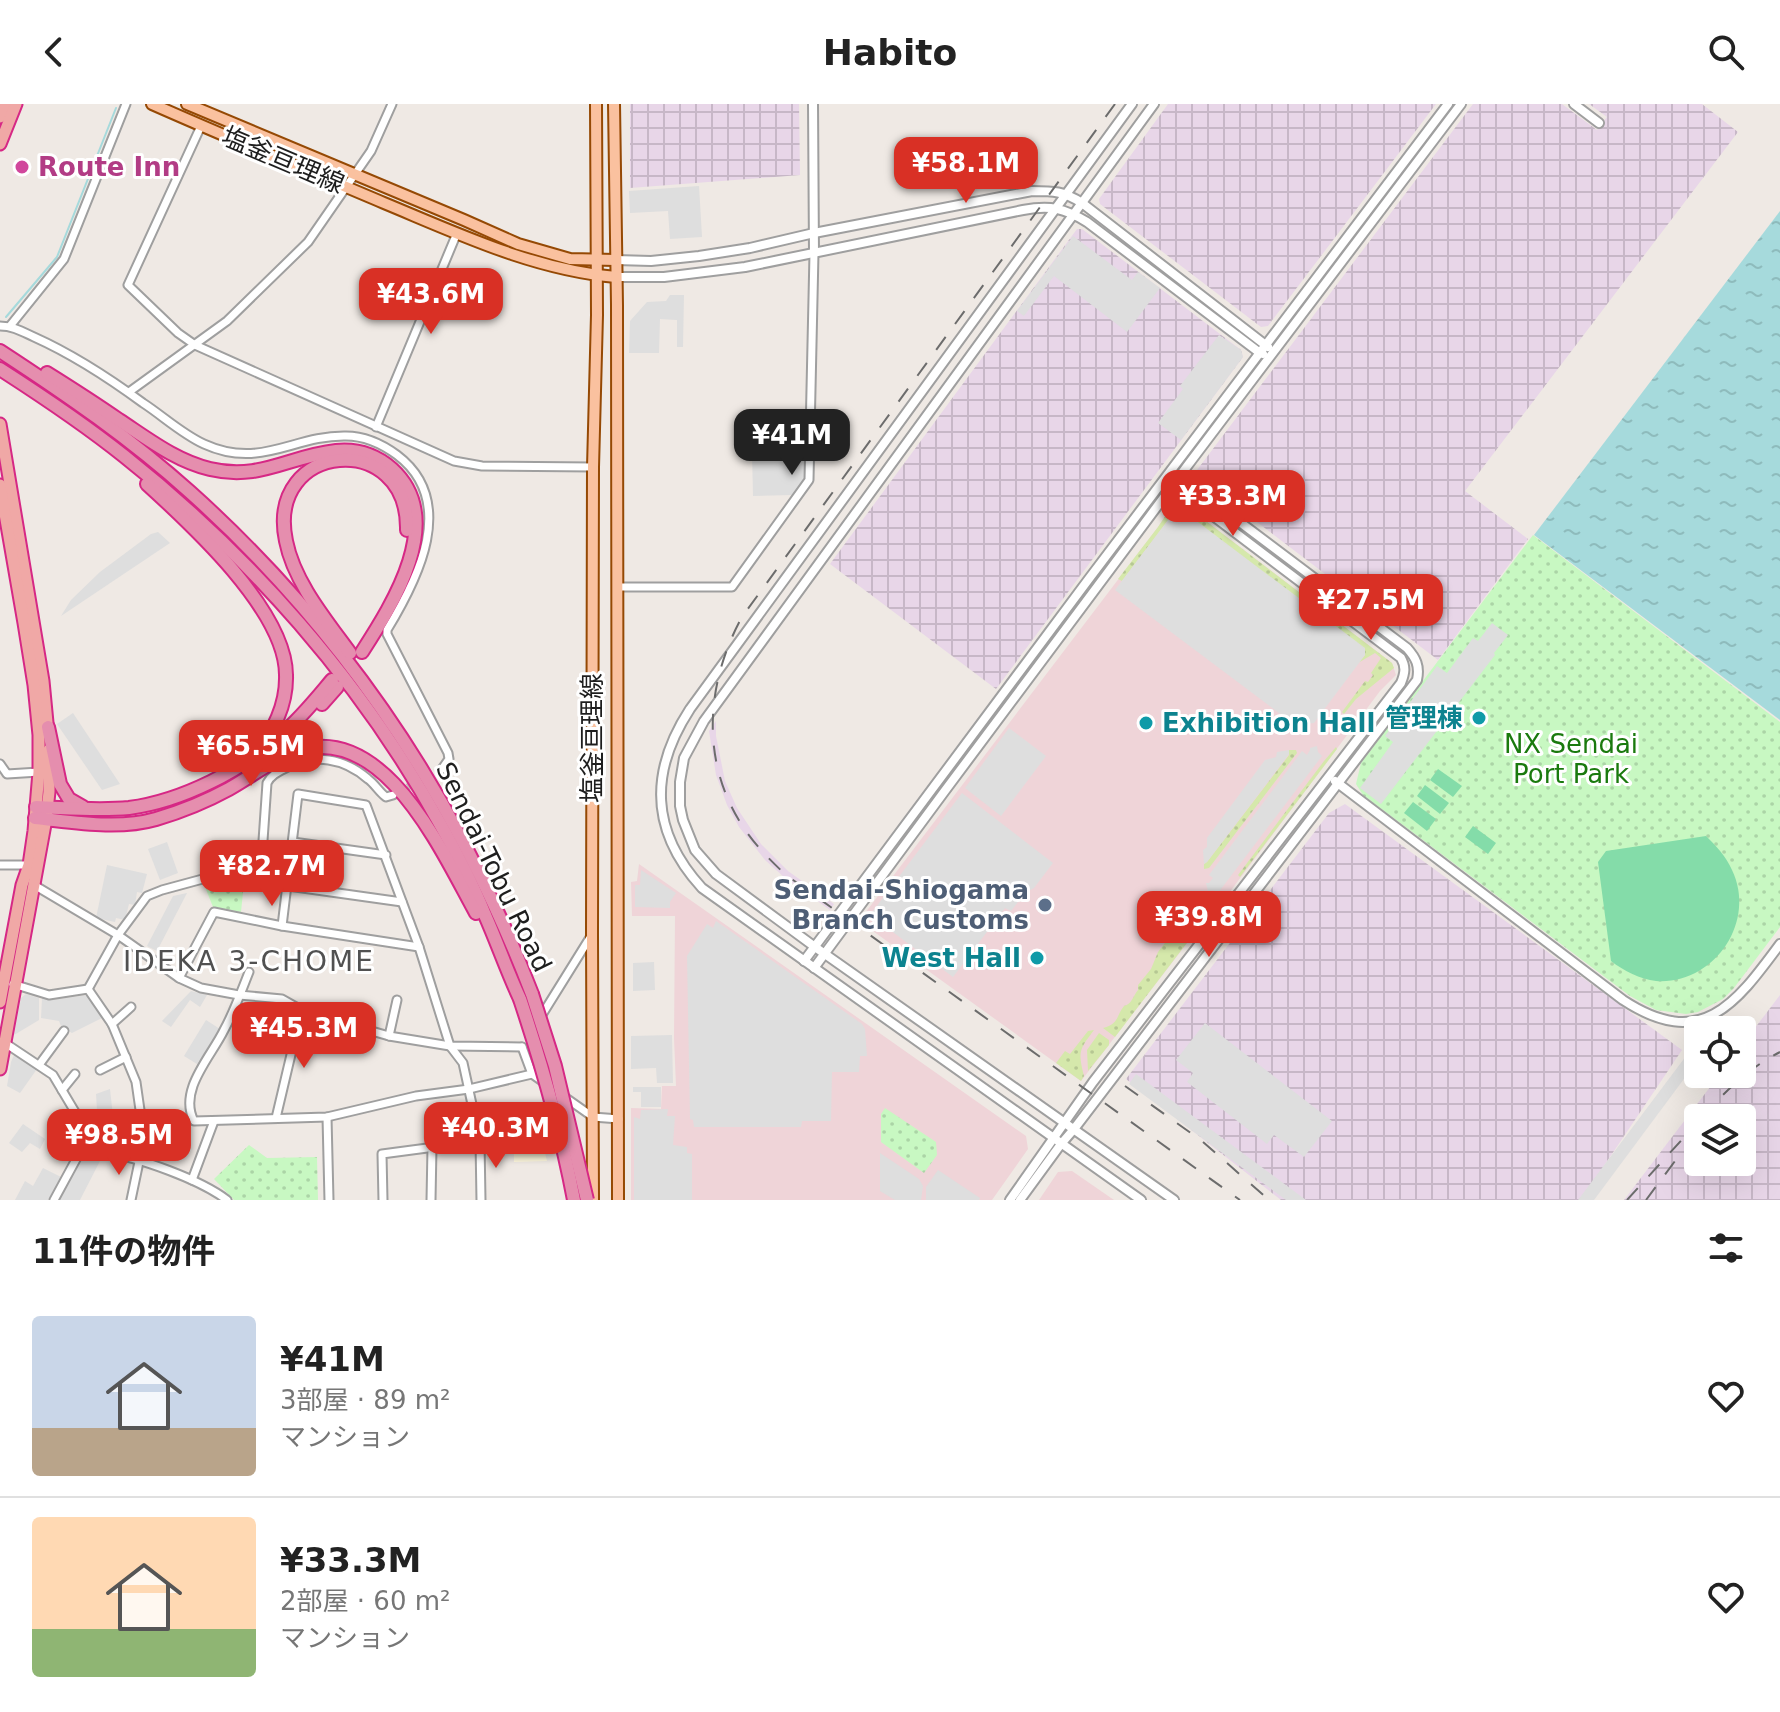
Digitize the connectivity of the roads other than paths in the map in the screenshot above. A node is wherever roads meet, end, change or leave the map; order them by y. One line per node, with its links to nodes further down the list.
1 (5, 104): 16 (highway)
2 (16, 104): 19 (highway)
3 (126, 104): 34 (street)
4 (152, 104): 18 (main road, 塩釜亘理線)
5 (187, 104): 15 (main road, 塩釜亘理線)
6 (392, 104): 20 (street)
7 (596, 104): 29 (main road)
8 (614, 104): 30 (main road)
9 (813, 104): 27 (street)
10 (1132, 104): 22 (street)
11 (1154, 104): 23 (street)
12 (1448, 104): 35 (street)
13 (1461, 104): 40 (street)
14 (1574, 104): 17 (street)
15 (208, 108): 20 (main road, 塩釜亘理線)
16 (0, 117)
17 (1599, 123)
18 (201, 126): 21 (main road, 塩釜亘理線); 37 (street)
19 (0, 144)
20 (354, 175): 21 (street); 29 (main road, 塩釜亘理線)
21 (346, 187): 26 (main road, 塩釜亘理線); 37 (street)
22 (1067, 193): 23 (street); 24 (street); 27 (street)
23 (1082, 203): 25 (street); 35 (street)
24 (1056, 207): 25 (street); 28 (street); 80 (street)
25 (1074, 214): 39 (street); 78 (street)
26 (457, 233): 31 (main road, 塩釜亘理線); 46 (street)
27 (814, 233): 28 (street); 30 (street)
28 (814, 253): 32 (street); 52 (street)
29 (595, 260): 30 (main road, 塩釜亘理線); 31 (main road, 塩釜亘理線)
30 (616, 260): 32 (main road, 塩釜亘理線)
31 (596, 276): 32 (main road, 塩釜亘理線); 47 (main road, 塩釜亘理線)
32 (616, 277): 52 (main road, 塩釜亘理線)
33 (0, 326): 34 (street)
34 (10, 326): 43 (street)
35 (1267, 344): 39 (street); 40 (street)
36 (0, 345): 42 (highway)
37 (195, 345): 43 (street); 46 (street)
38 (0, 351): 42 (highway)
39 (1260, 353): 40 (street); 48 (street)
40 (1272, 354): 48 (street)
41 (0, 369): 44 (highway)
42 (45, 376): 56 (highway, Sendai-Tobu Road); 56 (highway)
43 (129, 392): 58 (street)
44 (38, 394): 53 (highway, Sendai-Tobu Road); 55 (highway)
45 (0, 424): 54 (highway)
46 (376, 427): 47 (street)
47 (593, 467): 74 (main road, 塩釜亘理線)
48 (1175, 474): 49 (street); 51 (street); 62 (street)
49 (1165, 480): 51 (street); 78 (street)
50 (0, 485): 59 (highway)
51 (1173, 486): 61 (street); 79 (street)
52 (617, 587): 111 (main road, 塩釜亘理線)
53 (336, 680): 55 (highway); 60 (highway); 88 (highway, Sendai-Tobu Road)
54 (48, 727): 64 (highway); 65 (highway)
55 (256, 755): 64 (highway)
56 (418, 762): 88 (highway, Sendai-Tobu Road)
57 (0, 764): 59 (street)
58 (442, 769)
59 (39, 772): 65 (highway)
60 (252, 774): 65 (highway); 88 (highway)
61 (1328, 776): 62 (street); 113 (street)
62 (1339, 784): 76 (street); 114 (street)
63 (393, 795): 75 (street)
64 (87, 809): 65 (highway)
65 (41, 813): 69 (highway); 70 (highway)
66 (293, 842): 67 (street); 67 (street); 71 (street)
67 (386, 855): 72 (street)
68 (0, 865): 69 (street)
69 (29, 865): 84 (highway)
70 (34, 885): 75 (street); 85 (highway)
71 (288, 886): 72 (street); 73 (street)
72 (402, 902): 77 (street)
73 (282, 926): 77 (street); 83 (street)
74 (592, 934): 98 (street); 109 (main road, 塩釜亘理線)
75 (118, 935): 83 (street); 86 (street)
76 (1780, 944)
77 (419, 947): 97 (street)
78 (815, 947): 79 (street); 80 (street)
79 (824, 953): 81 (street); 113 (street)
80 (804, 961): 81 (street)
81 (814, 968): 116 (street)
82 (249, 972): 87 (street)
83 (179, 978): 87 (street)
84 (2, 981): 85 (street); 90 (highway)
85 (17, 985): 86 (street); 96 (highway)
86 (88, 989): 93 (street)
87 (239, 995): 92 (street); 112 (street)
88 (523, 996): 127 (highway, Sendai-Tobu Road, bridge); 128 (highway, Sendai-Tobu Road, bridge)
89 (397, 1000): 95 (street)
90 (0, 1002)
91 (131, 1007): 93 (street)
92 (305, 1012): 95 (street); 110 (street)
93 (112, 1024): 99 (street)
94 (64, 1031): 100 (street)
95 (389, 1036): 97 (street)
96 (5, 1043): 100 (street); 101 (highway)
97 (450, 1046): 98 (street); 105 (street)
98 (522, 1047): 104 (street)
99 (126, 1057): 102 (street); 118 (street)
100 (39, 1065): 106 (street)
101 (0, 1069)
102 (100, 1070)
103 (75, 1074): 106 (street)
104 (532, 1074): 105 (street); 109 (street)
105 (469, 1089): 108 (street); 115 (street)
106 (62, 1090): 107 (street)
107 (78, 1117)
108 (327, 1117): 110 (street); 123 (street)
109 (593, 1117): 111 (street); 128 (main road, 塩釜亘理線)
110 (276, 1118): 112 (street)
111 (619, 1119): 129 (main road, 塩釜亘理線)
112 (214, 1121): 119 (street)
113 (1064, 1122): 114 (street); 116 (street)
114 (1074, 1129): 116 (street); 133 (street)
115 (480, 1141): 117 (street); 126 (street)
116 (1058, 1141): 130 (street); 131 (street); 132 (street)
117 (432, 1147): 124 (street); 125 (street)
118 (138, 1161): 119 (street); 120 (street); 121 (street)
119 (192, 1180): 122 (street)
120 (54, 1200)
121 (131, 1200)
122 (227, 1200)
123 (329, 1200)
124 (383, 1200)
125 (431, 1200)
126 (481, 1200)
127 (574, 1200)
128 (590, 1200)
129 (618, 1200)
130 (1010, 1200)
131 (1020, 1200)
132 (1141, 1200)
133 (1174, 1200)

